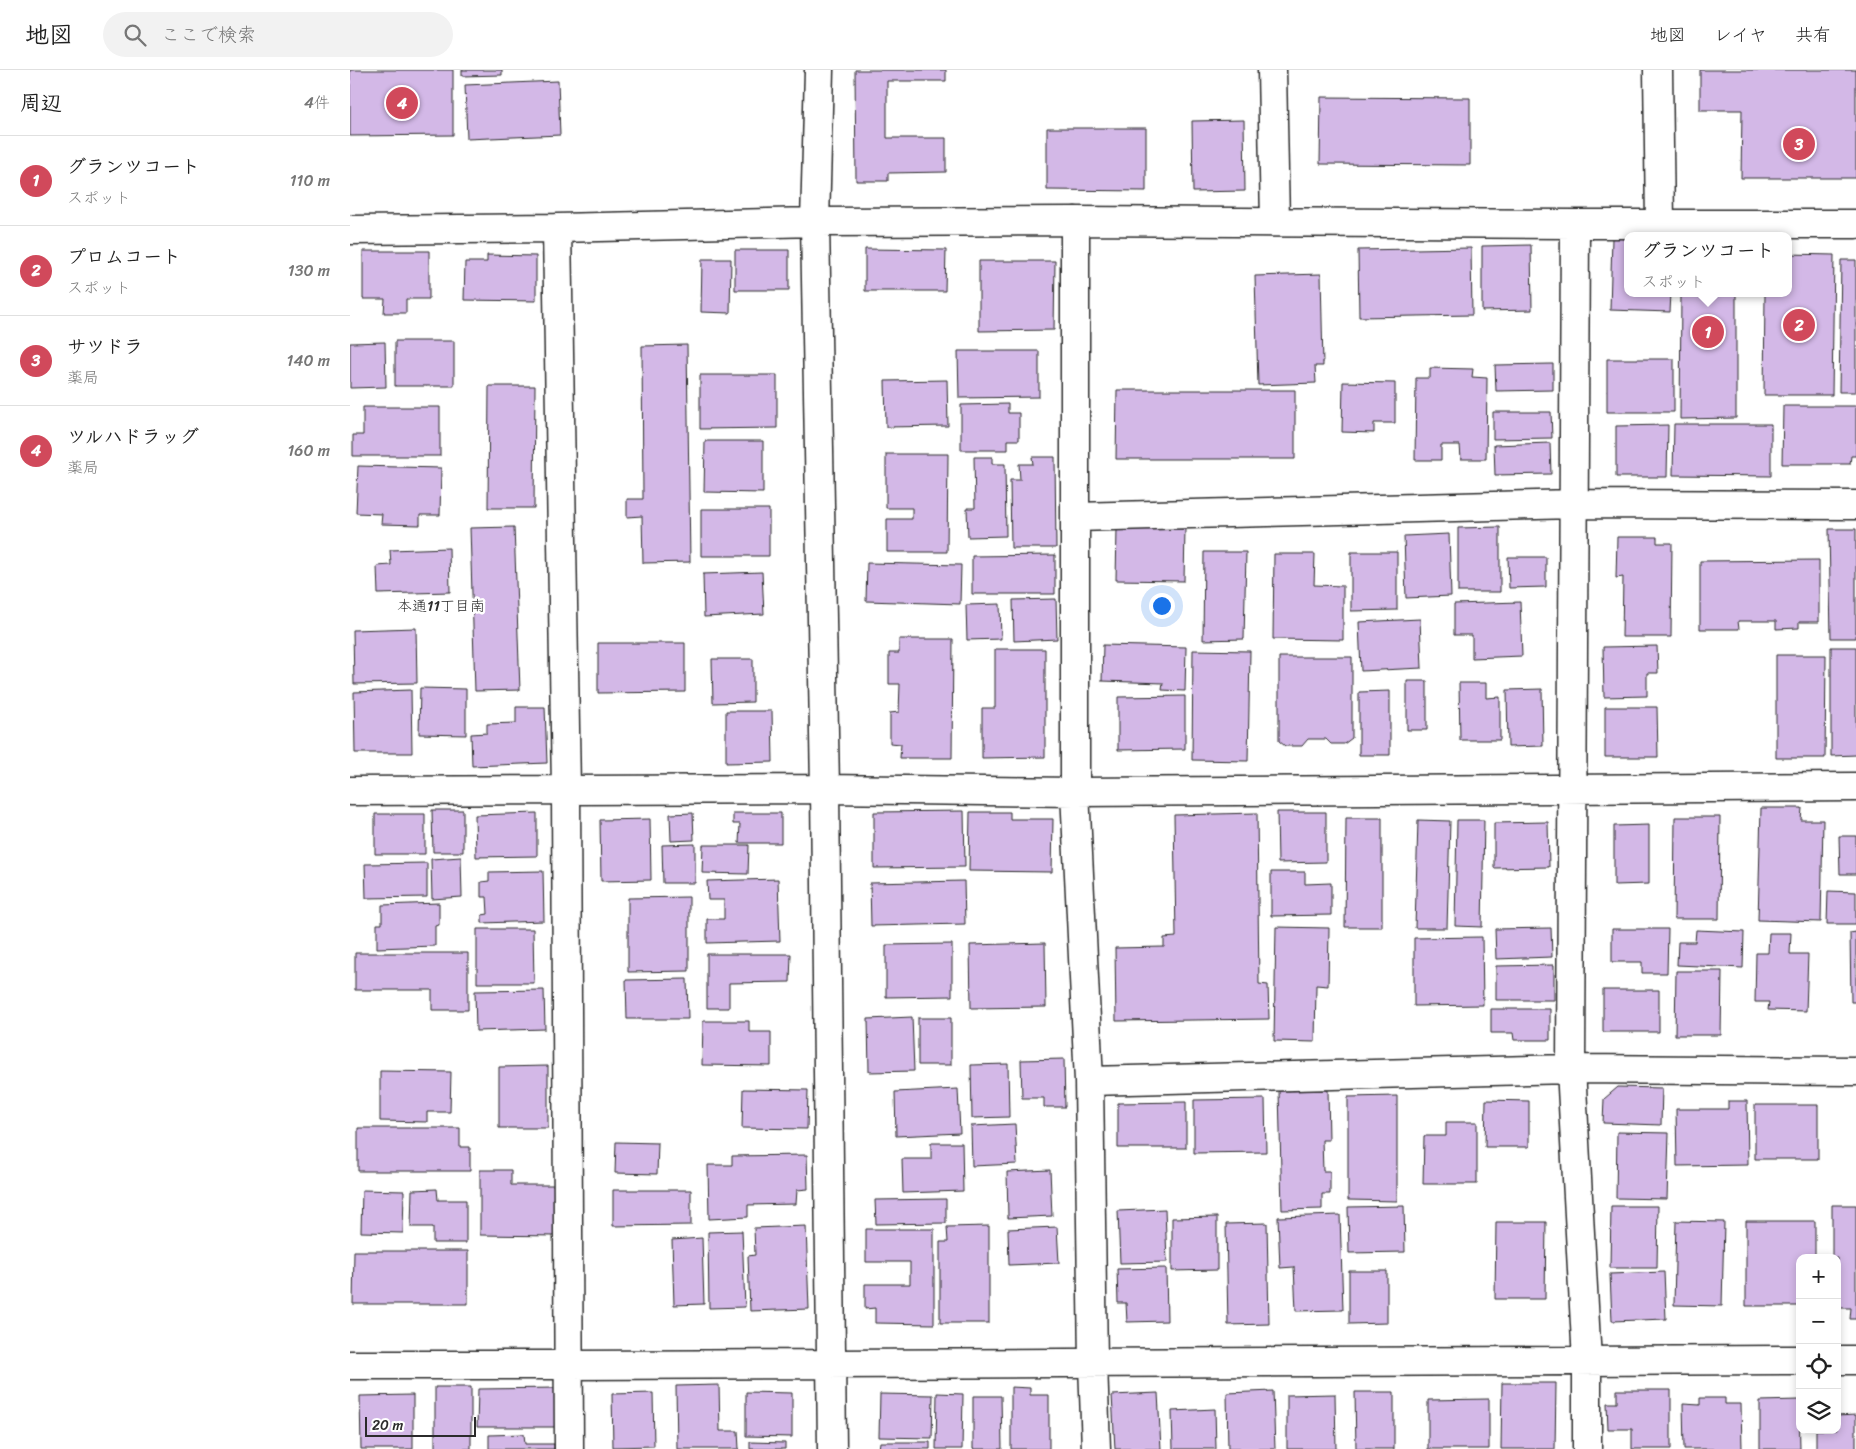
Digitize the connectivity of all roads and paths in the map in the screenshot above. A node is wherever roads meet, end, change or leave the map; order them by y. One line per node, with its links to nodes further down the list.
1 (818, 70): 5 (street)
2 (1272, 70): 6 (street)
3 (1658, 70): 8 (street)
4 (1074, 221): 5 (street); 6 (street); 14 (street)
5 (816, 222): 10 (street); 17 (street)
6 (1275, 222): 7 (street)
7 (1574, 224): 8 (street); 12 (street)
8 (1660, 224): 9 (street)
9 (1856, 224)
10 (557, 228): 11 (street); 18 (street)
11 (350, 230)
12 (1573, 504): 13 (street); 14 (street); 16 (street)
13 (1856, 505)
14 (1076, 517): 20 (street)
15 (1856, 787): 16 (street)
16 (1572, 788): 20 (street); 21 (street)
17 (825, 789): 18 (street); 20 (street); 30 (street)
18 (566, 790): 19 (street); 31 (street)
19 (350, 791)
20 (1076, 792): 23 (street)
21 (1571, 1069): 22 (street); 23 (street); 27 (street)
22 (1856, 1071)
23 (1089, 1081): 28 (street)
24 (1796, 1360): 27 (street)
25 (1841, 1360): 26 (street)
26 (1856, 1360)
27 (1587, 1361): 28 (street); 35 (street)
28 (1093, 1363): 30 (street); 34 (street)
29 (350, 1364): 31 (street)
30 (831, 1364): 31 (street); 33 (street)
31 (567, 1365): 32 (street)
32 (569, 1449)
33 (832, 1449)
34 (1096, 1449)
35 (1587, 1449)

